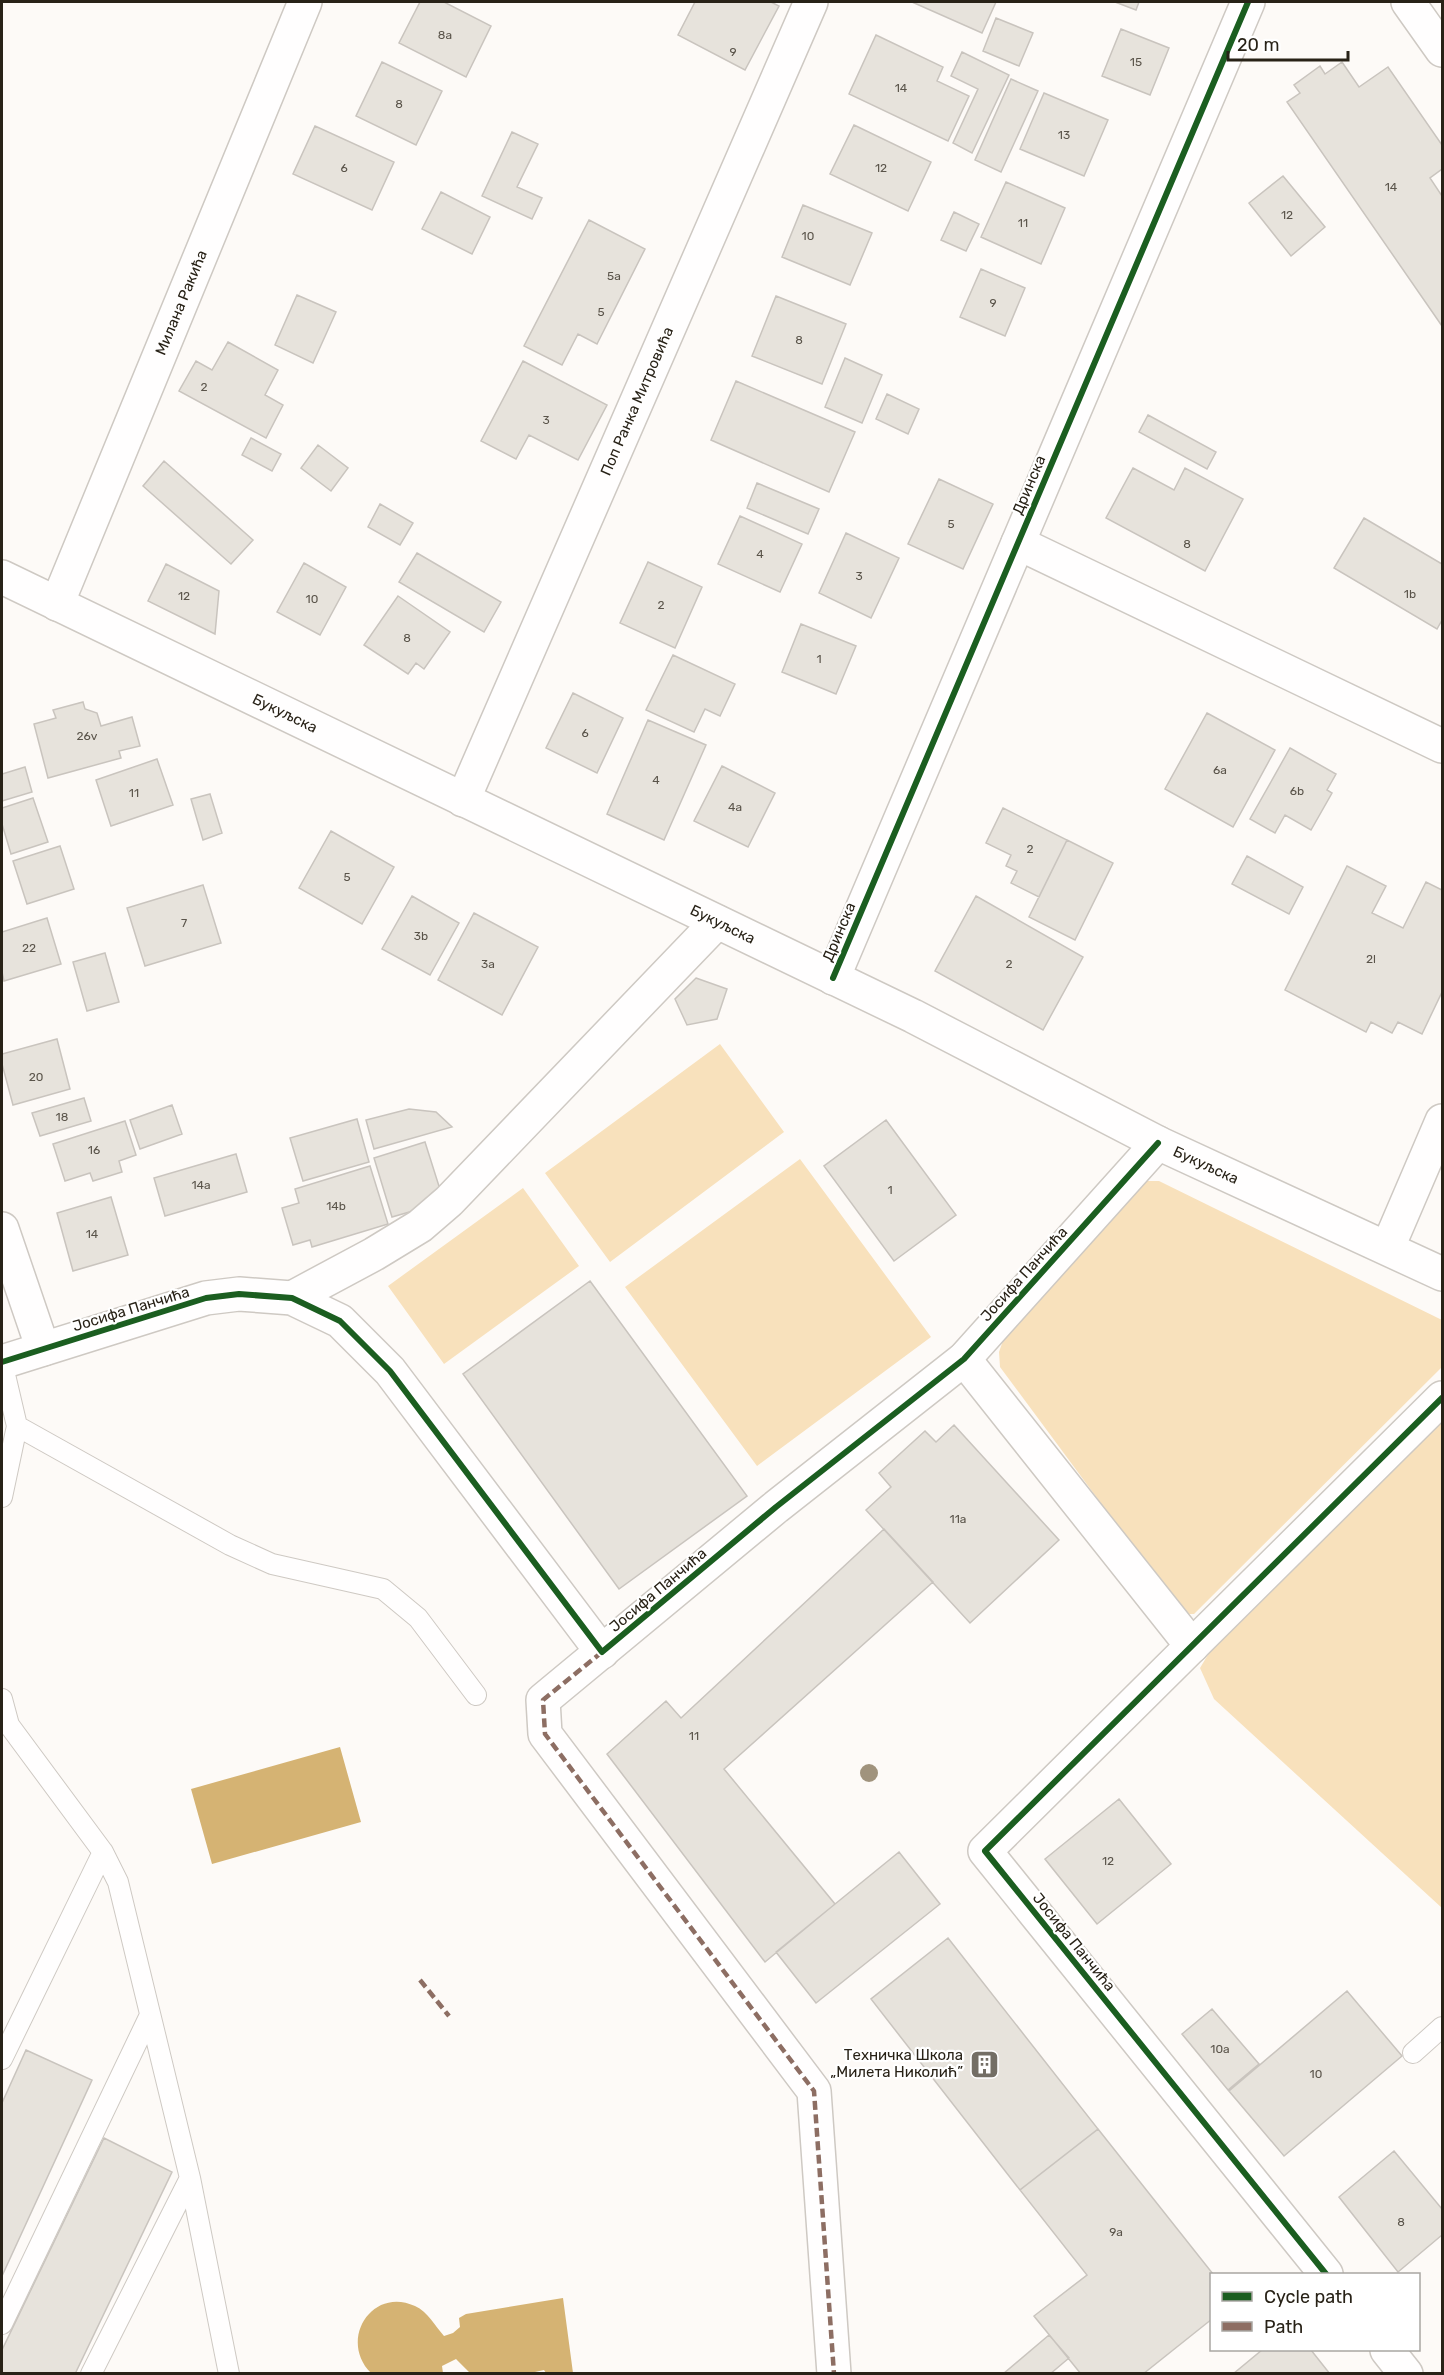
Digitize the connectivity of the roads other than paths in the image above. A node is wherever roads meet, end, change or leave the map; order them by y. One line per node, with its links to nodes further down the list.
1 (305, 2): 8 (street, Милана Ракића)
2 (811, 2): 10 (street, Поп Ранка Митровића)
3 (1248, 2): 6 (street, Дринска)
4 (1408, 2): 5 (street)
5 (1443, 50)
6 (1018, 543): 9 (street); 12 (street, Дринска)
7 (2, 577): 8 (street, Букуљска)
8 (57, 604): 10 (street, Букуљска)
9 (1443, 746)
10 (463, 800): 11 (street, Букуљска)
11 (717, 922): 12 (street, Букуљска); 18 (street)
12 (833, 978): 14 (street, Букуљска)
13 (1443, 1120): 16 (street)
14 (1158, 1143): 16 (street, Букуљска); 20 (street, Јосифа Панчића)
15 (2, 1229): 19 (street)
16 (1388, 1247): 17 (street, Букуљска)
17 (1443, 1274)
18 (292, 1298): 19 (street, Јосифа Панчића); 26 (street, Јосифа Панчића)
19 (43, 1349): 21 (street, Јосифа Панчића)
20 (964, 1359): 25 (street); 26 (street, Јосифа Панчића)
21 (2, 1362): 23 (lane)
22 (1443, 1398): 25 (street)
23 (17, 1426): 24 (lane); 27 (lane)
24 (2, 1497)
25 (1192, 1646): 35 (street, Јосифа Панчића)
26 (602, 1652): 40 (street)
27 (476, 1695)
28 (2, 1699): 29 (lane)
29 (103, 1852): 30 (lane); 33 (lane)
30 (150, 2016): 34 (lane); 36 (lane)
31 (1443, 2027): 32 (lane)
32 (1413, 2053)
33 (2, 2059)
34 (190, 2178): 38 (lane); 39 (lane)
35 (1325, 2273)
36 (2, 2324)
37 (1389, 2351): 41 (street)
38 (91, 2373)
39 (229, 2373)
40 (834, 2373)
41 (1406, 2373)

